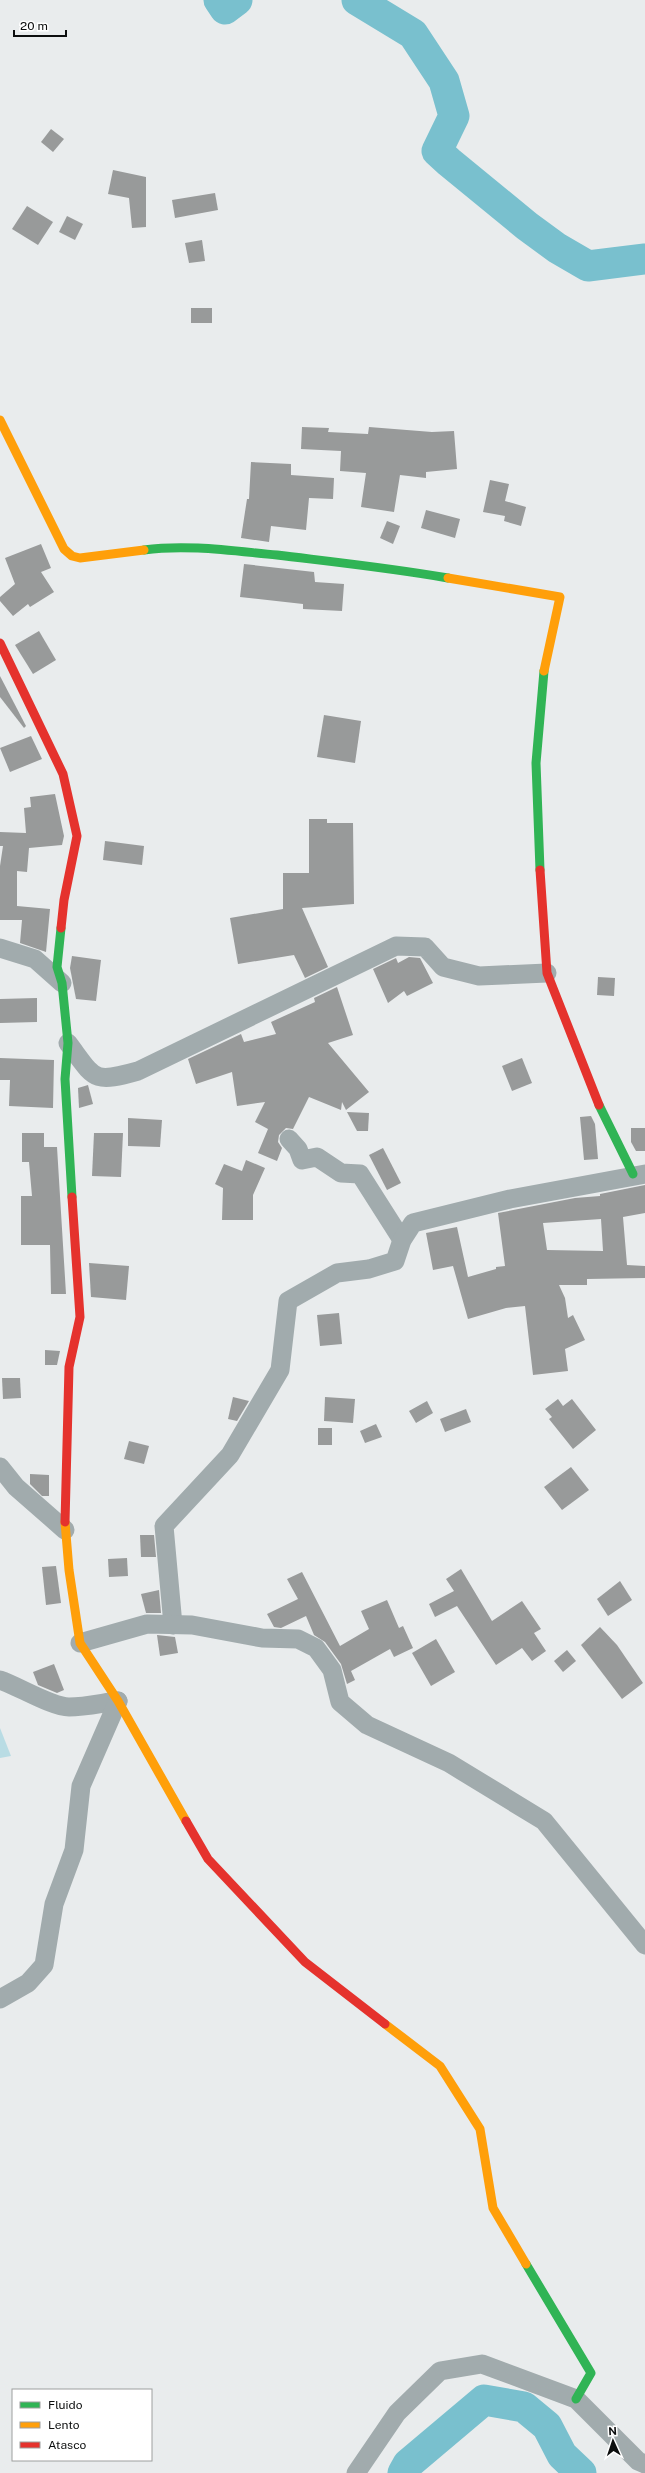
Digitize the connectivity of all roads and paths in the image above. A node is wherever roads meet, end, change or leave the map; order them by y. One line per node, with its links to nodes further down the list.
1 (0, 420): 4 (street)
2 (0, 643): 5 (street)
3 (0, 948): 5 (street)
4 (547, 973): 6 (street); 8 (street)
5 (62, 983): 6 (street)
6 (68, 1043): 11 (street)
7 (289, 1139): 9 (street)
8 (639, 1174): 9 (street)
9 (402, 1240): 12 (street)
10 (0, 1467): 11 (street)
11 (65, 1530): 13 (street)
12 (173, 1625): 13 (street); 16 (street)
13 (80, 1643): 15 (street)
14 (0, 1680): 15 (street)
15 (118, 1701): 17 (street); 18 (street)
16 (645, 1945)
17 (0, 1999)
18 (576, 2399): 19 (street); 20 (street)
19 (645, 2464)
20 (356, 2473)

